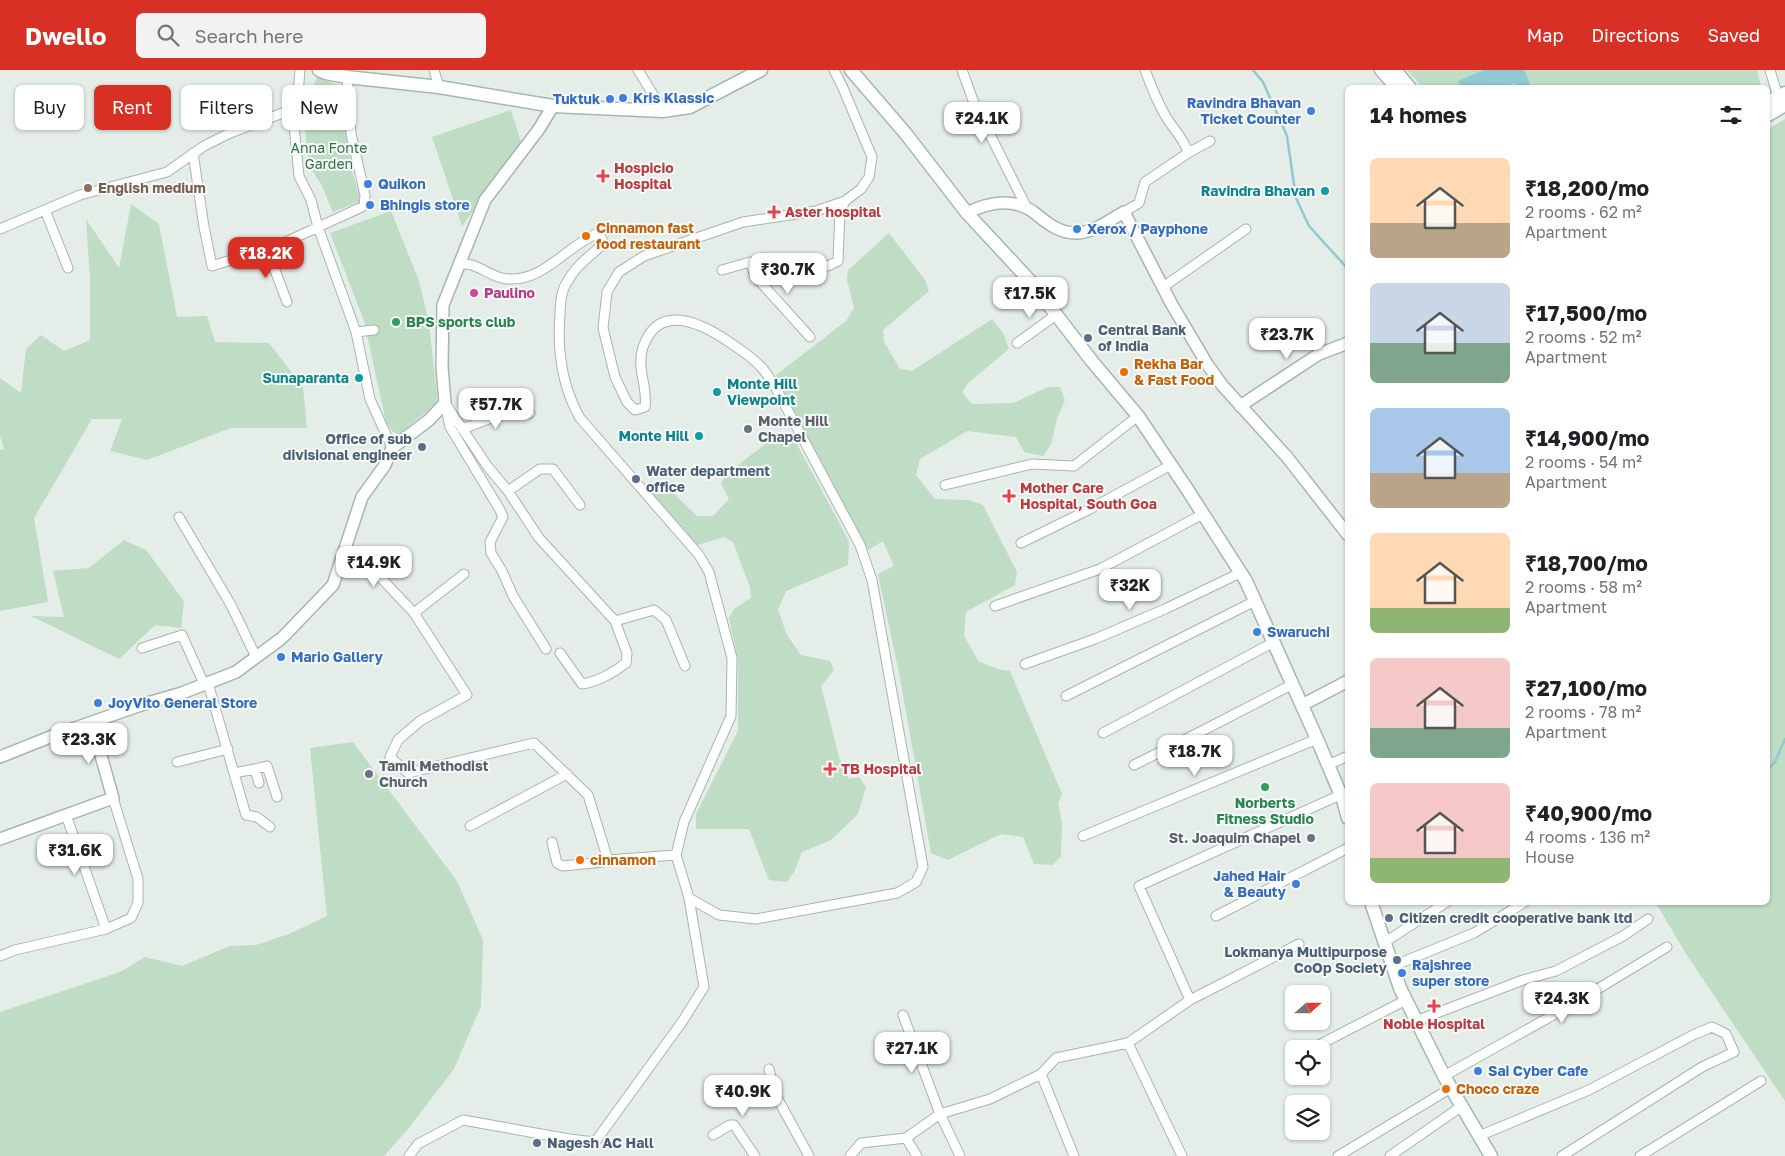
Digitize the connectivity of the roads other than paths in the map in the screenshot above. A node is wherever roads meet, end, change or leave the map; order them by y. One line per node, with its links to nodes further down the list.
1 (300, 70): 14 (street)
2 (321, 70): 13 (main road)
3 (434, 70): 17 (street)
4 (638, 70): 20 (street)
5 (761, 70): 20 (main road)
6 (834, 70): 27 (street)
7 (851, 70): 30 (main road)
8 (962, 70): 28 (street)
9 (1145, 70): 26 (street)
10 (1381, 70): 15 (main road)
11 (1395, 70): 16 (main road)
12 (1770, 70): 18 (street)
13 (347, 77): 17 (main road); 32 (street)
14 (299, 85)
15 (1394, 85)
16 (1408, 85)
17 (439, 87): 19 (main road)
18 (1779, 99): 21 (main road)
19 (553, 106): 20 (main road); 37 (street)
20 (663, 111)
21 (1770, 112)
22 (282, 113): 25 (street)
23 (294, 130): 32 (street)
24 (1210, 141): 26 (street)
25 (193, 153): 29 (street); 35 (street)
26 (1188, 153): 31 (street)
27 (845, 201): 36 (street); 107 (street)
28 (1027, 208): 30 (street); 31 (street)
29 (45, 210): 33 (street); 38 (street)
30 (967, 212): 42 (main road)
31 (1124, 212): 40 (street)
32 (318, 226): 35 (street); 44 (street)
33 (0, 229)
34 (1246, 229): 40 (street)
35 (267, 249): 41 (street)
36 (750, 262): 39 (street); 45 (street)
37 (460, 264): 48 (street); 105 (street)
38 (68, 268)
39 (722, 270)
40 (1163, 287): 49 (street)
41 (287, 302)
42 (1056, 315): 46 (street); 51 (main road)
43 (374, 330): 44 (street)
44 (356, 332): 53 (street)
45 (810, 338)
46 (1018, 343)
47 (1345, 344): 49 (street)
48 (445, 403): 52 (street); 53 (street); 71 (street)
49 (1240, 406): 60 (street)
50 (530, 413): 52 (street)
51 (1138, 416): 54 (main road); 55 (street)
52 (462, 429): 56 (street)
53 (392, 448): 62 (street)
54 (1171, 465): 58 (main road); 61 (street)
55 (945, 485)
56 (508, 491): 57 (street); 68 (street)
57 (580, 505)
58 (1203, 514): 63 (main road); 66 (street)
59 (179, 517): 73 (street)
60 (1345, 531)
61 (1020, 543)
62 (344, 552): 67 (street); 73 (street)
63 (1240, 573): 65 (main road); 74 (street)
64 (464, 574): 67 (street)
65 (1255, 601): 69 (main road); 79 (street)
66 (995, 606)
67 (414, 613): 92 (street)
68 (615, 621): 72 (street); 75 (street)
69 (1274, 642): 78 (main road); 82 (street)
70 (142, 648): 77 (street)
71 (546, 649)
72 (560, 653)
73 (256, 657): 77 (street)
74 (1025, 664)
75 (685, 666)
76 (1345, 682): 80 (street)
77 (206, 683): 81 (street); 84 (street)
78 (1292, 684): 80 (main road); 88 (street)
79 (1066, 696)
80 (1302, 704): 83 (main road)
81 (89, 723): 85 (street); 96 (street)
82 (1103, 733)
83 (1317, 740): 89 (main road); 101 (street)
84 (228, 749): 87 (street); 91 (street)
85 (0, 757)
86 (1345, 757): 89 (street)
87 (177, 762)
88 (1134, 765)
89 (1328, 765): 94 (main road)
90 (255, 768): 91 (street); 93 (street); 95 (street)
91 (234, 773): 100 (street)
92 (567, 774): 99 (street); 106 (street)
93 (259, 783)
94 (1340, 795): 97 (main road); 119 (street)
95 (277, 797)
96 (113, 798): 98 (street); 113 (street)
97 (1345, 809)
98 (66, 815): 102 (street); 113 (street)
99 (470, 826)
100 (270, 827)
101 (1083, 836)
102 (0, 839)
103 (552, 842): 106 (street)
104 (1345, 850): 111 (street)
105 (676, 855): 106 (street); 107 (street)
106 (608, 860)
107 (688, 898): 135 (street)
108 (1373, 905): 114 (main road)
109 (1520, 905): 118 (street)
110 (1431, 907): 114 (street)
111 (1216, 916)
112 (1648, 919): 122 (street)
113 (106, 929): 117 (street)
114 (1385, 942): 118 (main road)
115 (1299, 944): 119 (street)
116 (1667, 948): 127 (street)
117 (0, 956)
118 (1393, 966): 120 (main road)
119 (1190, 1000): 124 (street)
120 (1406, 1000): 122 (main road); 123 (street)
121 (903, 1015): 131 (street)
122 (1416, 1020): 127 (main road)
123 (1329, 1040)
124 (1128, 1043): 126 (street); 142 (street)
125 (769, 1069): 137 (street)
126 (1041, 1074): 131 (street); 141 (street)
127 (1444, 1076): 129 (main road)
128 (1761, 1080): 147 (street)
129 (1451, 1088): 130 (main road); 143 (street)
130 (1462, 1106): 133 (main road); 144 (street)
131 (940, 1114): 134 (street); 140 (street)
132 (713, 1135): 136 (street)
133 (1479, 1136): 145 (main road); 146 (street)
134 (906, 1138): 138 (street); 139 (street)
135 (409, 1156)
136 (755, 1156)
137 (809, 1156)
138 (850, 1156)
139 (917, 1156)
140 (960, 1156)
141 (1074, 1156)
142 (1182, 1156)
143 (1338, 1156)
144 (1390, 1156)
145 (1491, 1156)
146 (1562, 1156)
147 (1640, 1156)

